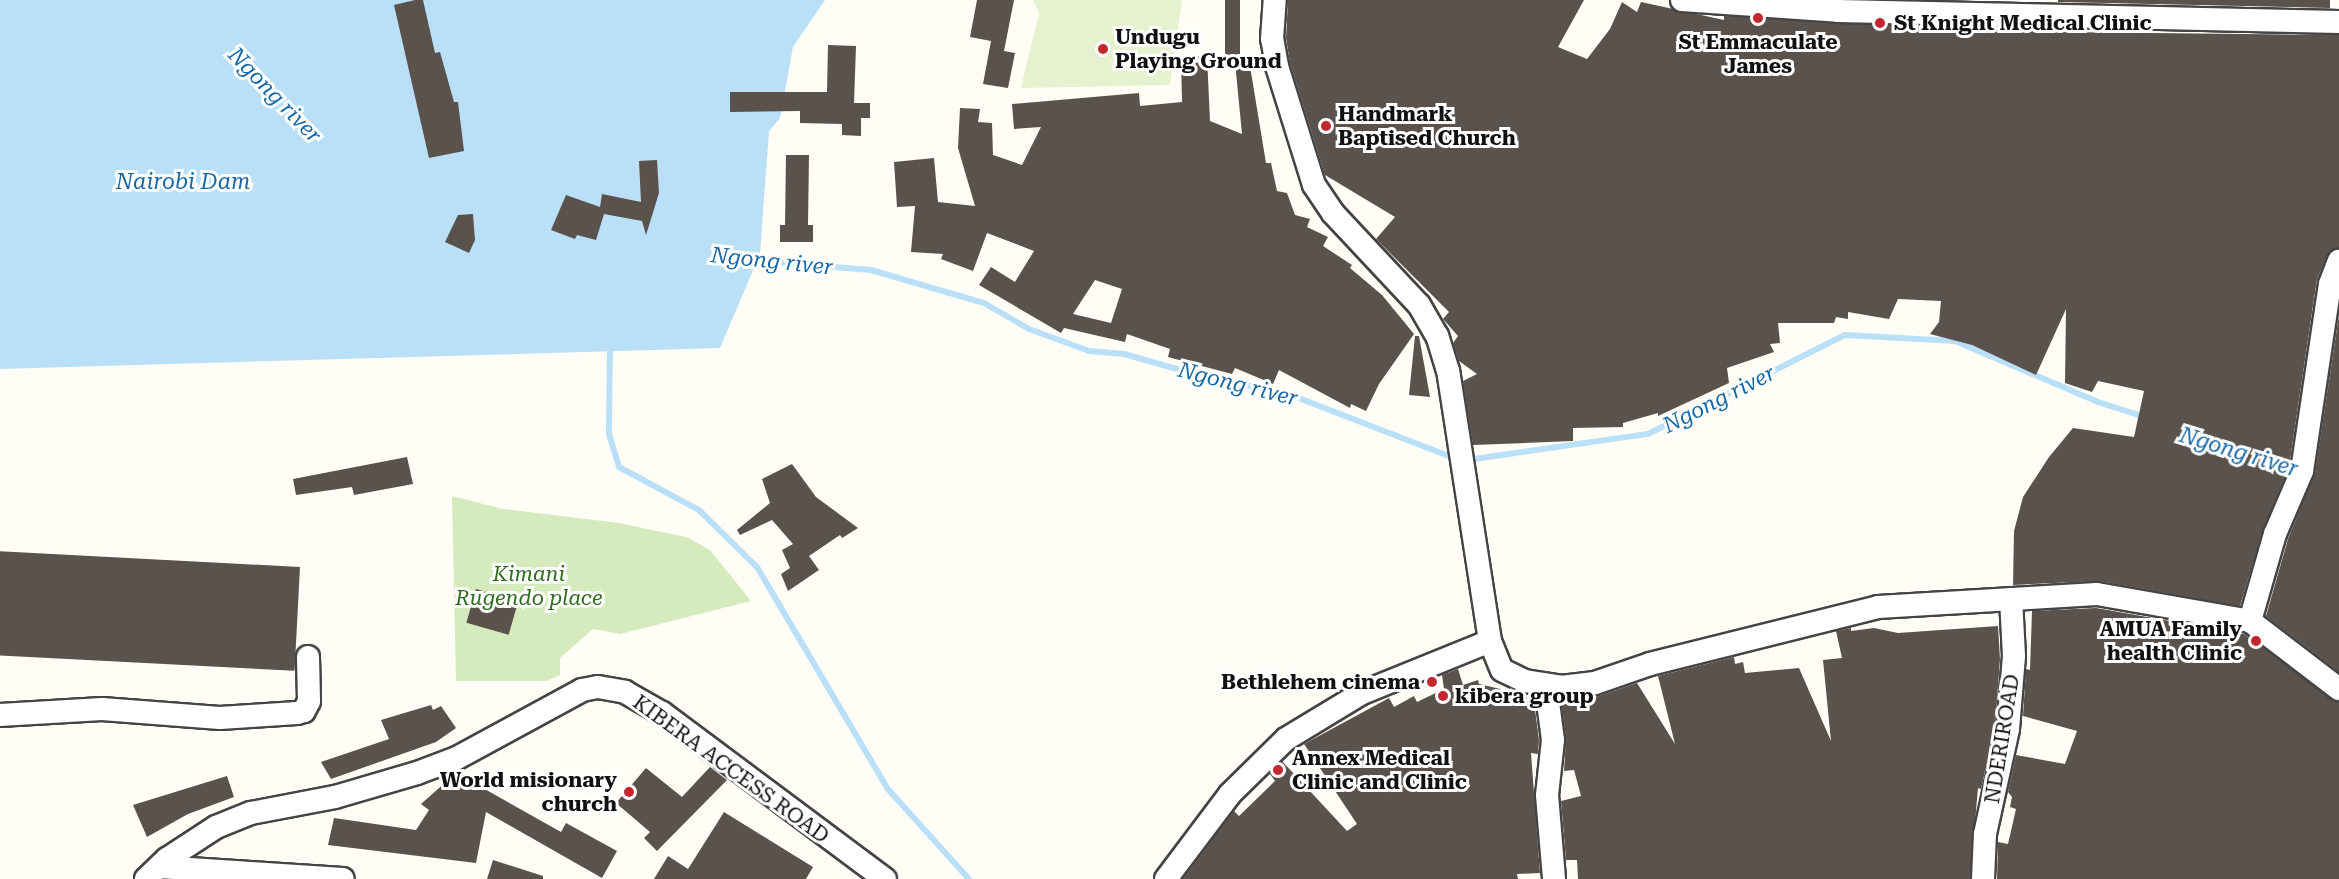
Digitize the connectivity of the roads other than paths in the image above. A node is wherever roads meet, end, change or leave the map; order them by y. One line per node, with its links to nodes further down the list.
1 (1275, 0): 7 (street)
2 (1682, 0): 3 (street)
3 (2339, 22)
4 (2339, 261): 6 (street)
5 (2011, 599): 6 (street); 9 (street); 17 (street, NDERIROAD)
6 (2250, 621): 10 (street)
7 (1490, 641): 9 (street); 15 (street)
8 (308, 657): 11 (street)
9 (1546, 687): 16 (street)
10 (2339, 689)
11 (0, 715)
12 (152, 873): 13 (street); 14 (street, KIBERA ACCESS ROAD)
13 (343, 879)
14 (885, 879)
15 (1166, 879)
16 (1554, 879)
17 (1983, 879)

